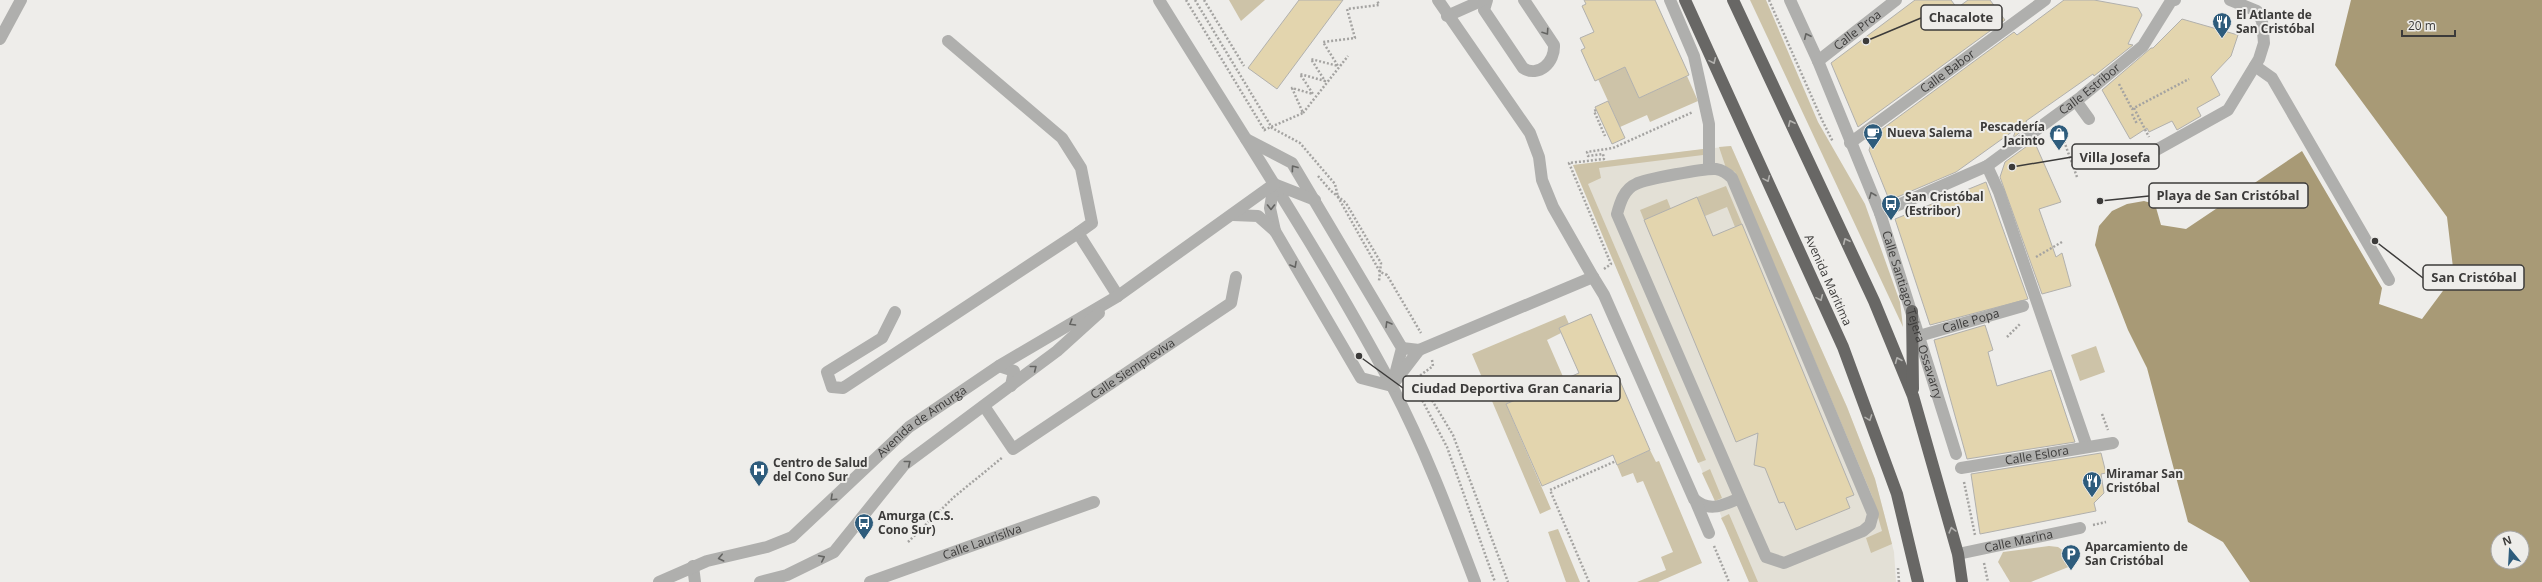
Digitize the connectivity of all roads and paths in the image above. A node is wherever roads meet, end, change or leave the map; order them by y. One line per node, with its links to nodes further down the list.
1 (21, 0): 19 (street)
2 (1159, 0): 39 (street)
3 (1204, 0): 24 (path)
4 (1377, 0): 32 (path)
5 (1438, 0): 17 (street)
6 (1524, 0): 16 (street, one-way to 16)
7 (1670, 0): 18 (street)
8 (1685, 0): 21 (highway, Avenida Maritima)
9 (1733, 0): 69 (highway, one-way to 9)
10 (1769, 0): 41 (path)
11 (1790, 0): 23 (street, Calle Santiago Tejera Ossavarry, one-way to 11)
12 (1896, 0): 23 (street, Calle Proa)
13 (2045, 0): 40 (street, Calle Babor)
14 (2171, 0): 26 (street, Calle Estribor)
15 (2230, 0): 25 (street)
16 (1480, 2): 17 (street); 17 (street)
17 (1447, 16): 55 (street)
18 (1682, 27): 21 (street); 29 (street)
19 (0, 39)
20 (948, 41): 51 (street)
21 (1705, 44): 96 (highway, Avenida Maritima, one-way to 96)
22 (1348, 56): 32 (path)
23 (1818, 61): 40 (street, Calle Santiago Tejera Ossavarry)
24 (1244, 66)
25 (2255, 66): 42 (street); 56 (street)
26 (2112, 71): 28 (street, Calle Estribor); 30 (path)
27 (2189, 79): 30 (path)
28 (2076, 101): 34 (street, Calle Estribor); 35 (street)
29 (1706, 106): 44 (street); 55 (path)
30 (2134, 108): 42 (path)
31 (1596, 110): 38 (path)
32 (1303, 113): 37 (path)
33 (2132, 114): 36 (path)
34 (2054, 117): 43 (street, Calle Estribor); 45 (path)
35 (2089, 119)
36 (2137, 124)
37 (1264, 130)
38 (1605, 136)
39 (1245, 138): 46 (street); 47 (street, one-way to 39)
40 (1850, 143): 48 (street, Calle Santiago Tejera Ossavarry, one-way to 40)
41 (1836, 147)
42 (2152, 153)
43 (1987, 166): 48 (street, Calle Estribor); 53 (street)
44 (1709, 169): 77 (street); 77 (street)
45 (2077, 177)
46 (1274, 184): 47 (street); 49 (street, Avenida de Amurga); 50 (street, one-way to 50); 68 (street)
47 (1315, 200): 64 (street, one-way to 47)
48 (1880, 213): 60 (street, Calle Santiago Tejera Ossavarry)
49 (1233, 215): 50 (street); 57 (street, Avenida de Amurga)
50 (1275, 231): 68 (street, one-way to 68)
51 (1078, 233): 57 (street); 59 (street)
52 (2062, 242): 53 (path)
53 (2024, 264): 72 (street)
54 (1236, 277): 73 (street, Calle Siempreviva)
55 (1592, 277): 65 (street); 78 (street)
56 (2388, 280)
57 (1118, 296): 66 (street, Avenida de Amurga, one-way to 66); 67 (street, Avenida de Amurga, one-way to 57)
58 (2023, 306): 62 (street, Calle Popa)
59 (894, 312)
60 (1912, 312): 62 (street, Calle Santiago Tejera Ossavarry); 69 (highway)
61 (2026, 318): 63 (path)
62 (1918, 336): 74 (street, Calle Santiago Tejera Ossavarry)
63 (2007, 337)
64 (1402, 348): 65 (street); 68 (street)
65 (1419, 350): 68 (street)
66 (1000, 366): 67 (street); 85 (street, Avenida de Amurga, one-way to 85)
67 (1011, 386): 70 (street, Avenida de Amurga)
68 (1392, 386): 93 (street)
69 (1913, 396): 84 (highway, one-way to 69)
70 (984, 406): 73 (street); 87 (street, Avenida de Amurga, one-way to 70)
71 (2113, 443): 72 (street, Calle Eslora)
72 (2087, 447): 76 (street, Calle Eslora)
73 (1013, 449): 82 (path)
74 (1956, 454)
75 (1616, 461): 94 (path)
76 (1961, 468): 83 (path)
77 (1740, 498): 78 (street)
78 (1694, 499): 81 (street)
79 (1094, 502): 92 (street, Calle Laurisilva)
80 (2080, 528): 83 (street, Calle Marina)
81 (1709, 533): 95 (path)
82 (908, 542)
83 (1980, 549): 84 (street, Calle Marina); 98 (path)
84 (1958, 554): 97 (highway)
85 (693, 566): 86 (street, Avenida de Amurga); 90 (street)
86 (680, 572): 88 (street); 89 (street, Avenida de Amurga)
87 (788, 579): 91 (street, Avenida de Amurga)
88 (659, 582)
89 (672, 582)
90 (695, 582)
91 (760, 582)
92 (870, 582)
93 (1476, 582)
94 (1589, 582)
95 (1729, 582)
96 (1918, 582)
97 (1962, 582)
98 (1988, 582)

